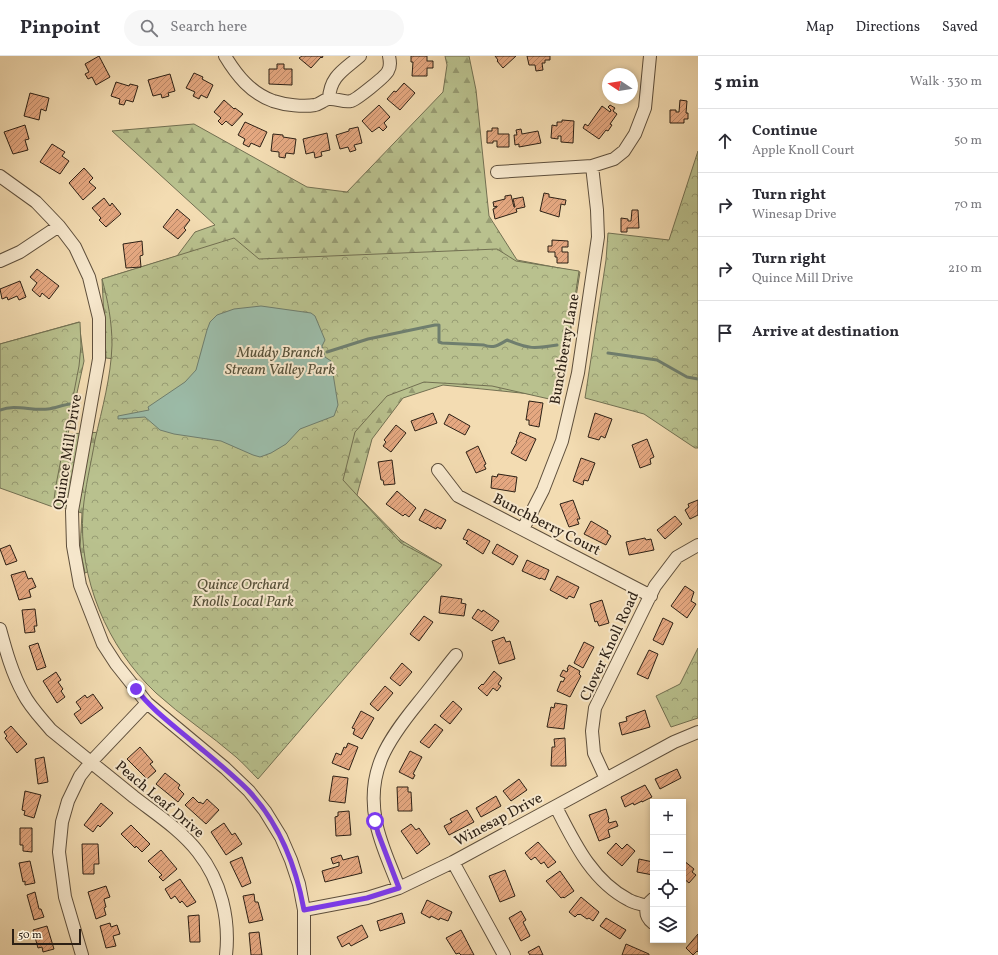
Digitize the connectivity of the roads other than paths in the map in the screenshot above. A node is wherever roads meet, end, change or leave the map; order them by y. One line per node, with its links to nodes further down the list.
1 (225, 56): 5 (street)
2 (360, 56): 5 (street)
3 (389, 56): 5 (street)
4 (650, 56): 6 (street)
5 (329, 99)
6 (592, 166): 7 (street); 12 (street, Bunchberry Lane)
7 (497, 172)
8 (0, 176): 9 (street, Quince Mill Drive)
9 (59, 226): 10 (street); 17 (street, Quince Mill Drive)
10 (0, 261)
11 (438, 470): 12 (street, Bunchberry Court)
12 (524, 529): 14 (street, Bunchberry Court)
13 (698, 545): 14 (street, Clover Knoll Road)
14 (651, 596): 20 (street, Clover Knoll Road)
15 (0, 629): 19 (street)
16 (456, 655): 23 (street)
17 (147, 703): 19 (street, Peach Leaf Drive); 25 (street, Quince Mill Drive)
18 (698, 732): 20 (street, Winesap Drive)
19 (91, 762): 27 (street, Peach Leaf Drive); 28 (street, Peach Leaf Drive)
20 (606, 779): 21 (street, Winesap Drive)
21 (556, 807): 22 (street, Winesap Drive); 24 (street)
22 (453, 862): 23 (street, Winesap Drive); 30 (street)
23 (399, 888): 25 (street, Winesap Drive)
24 (650, 903): 26 (street)
25 (304, 910): 29 (street, Quince Mill Drive)
26 (650, 919)
27 (82, 955)
28 (226, 955)
29 (304, 955)
30 (504, 955)

